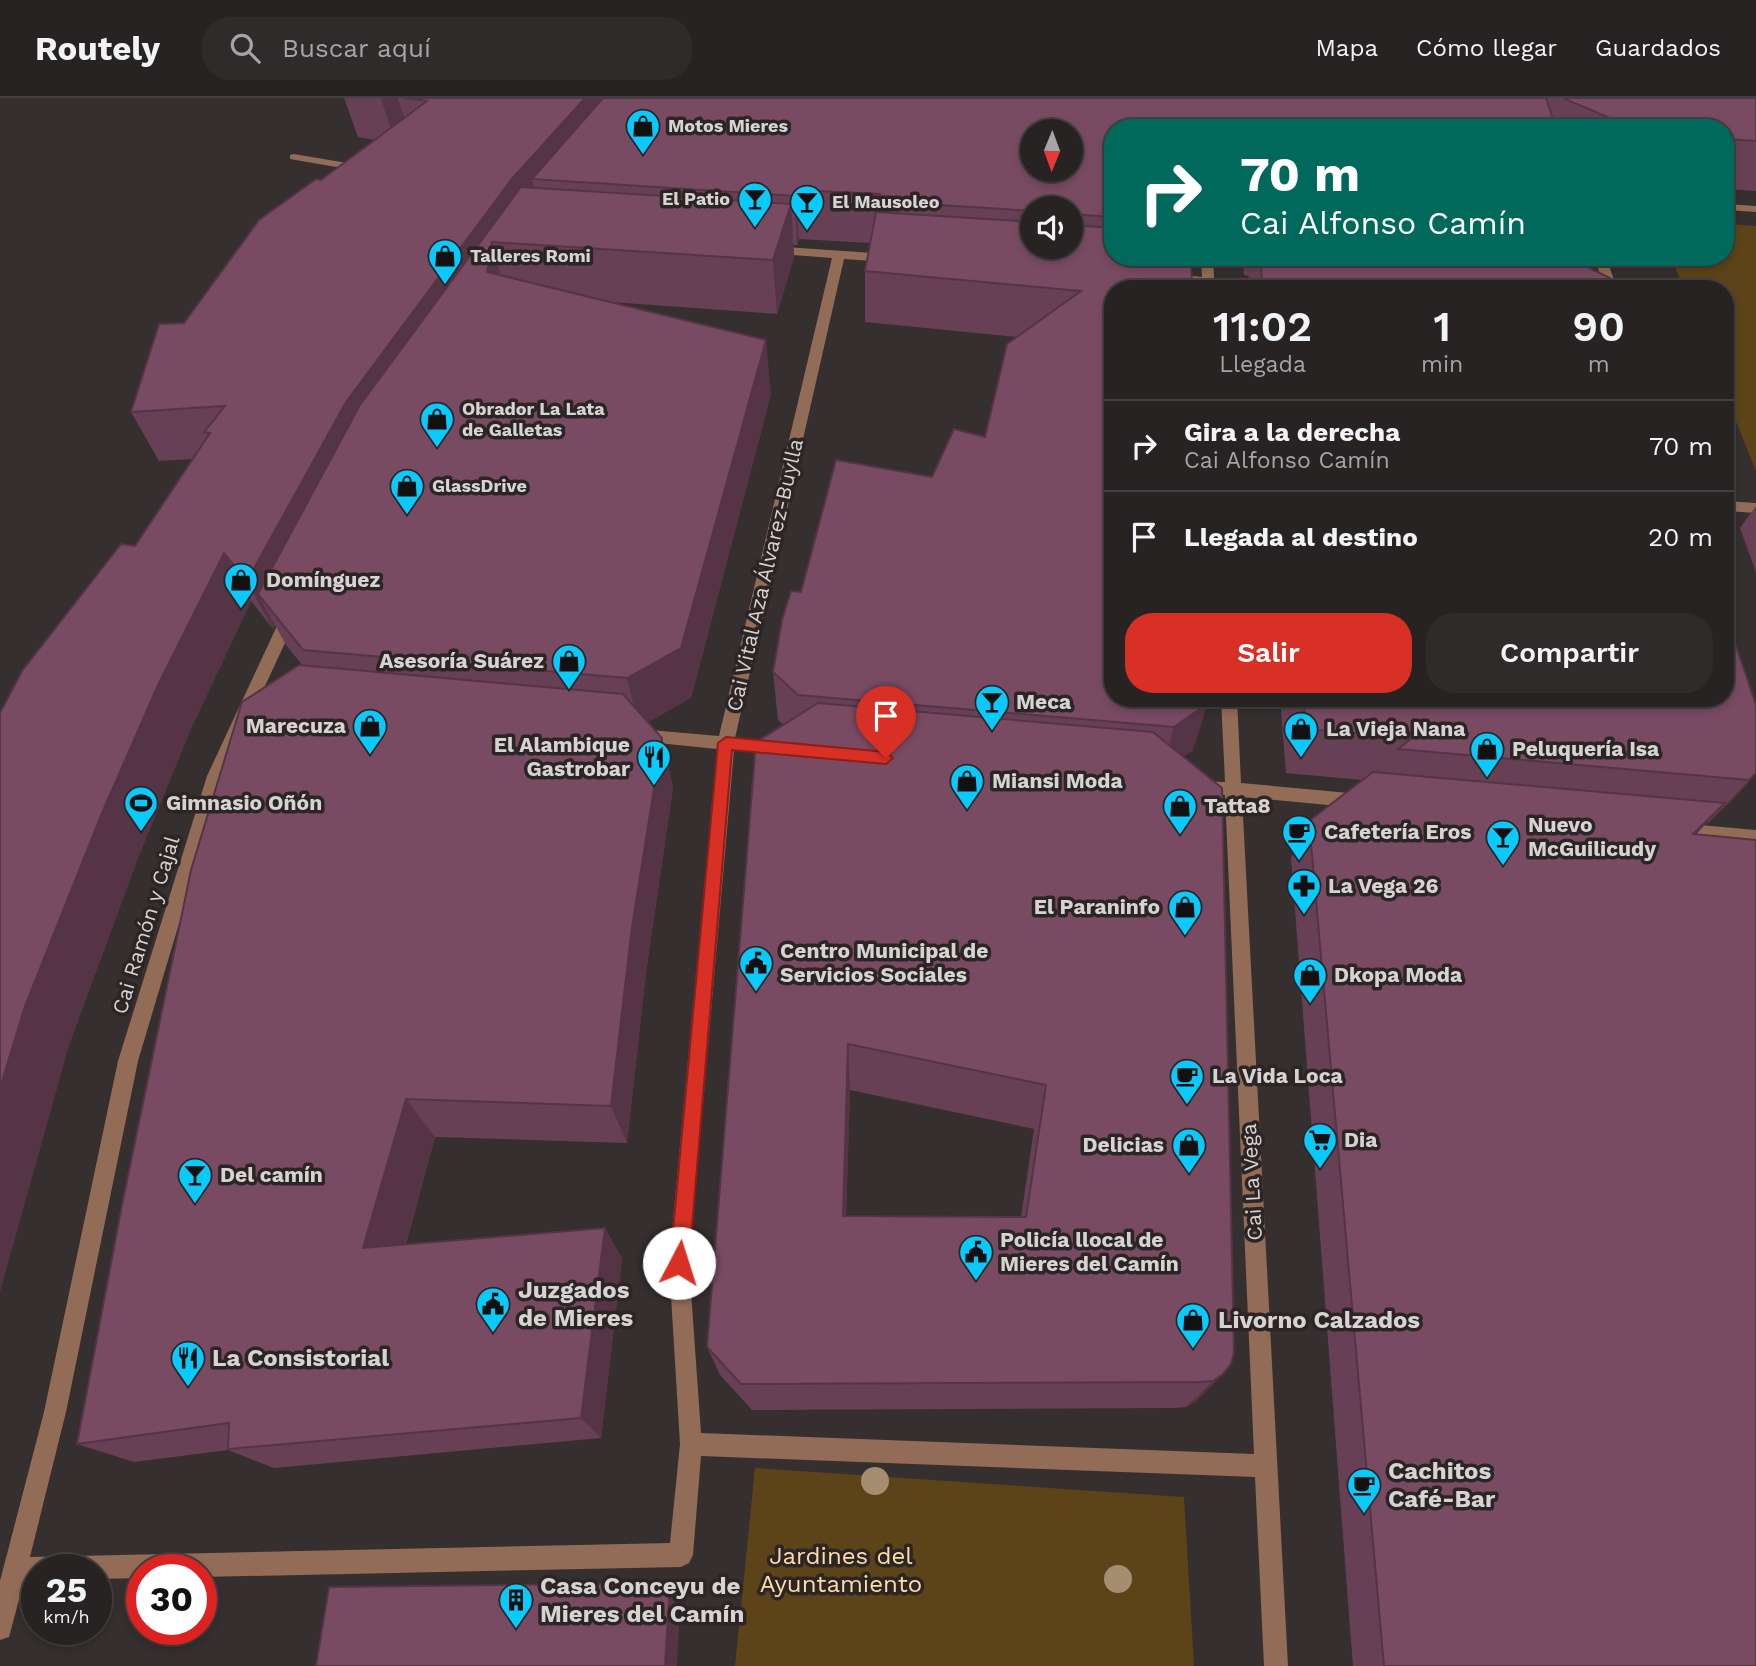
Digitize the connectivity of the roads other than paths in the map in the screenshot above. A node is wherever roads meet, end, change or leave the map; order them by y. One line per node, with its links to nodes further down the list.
1 (294, 157): 2 (street)
2 (377, 172)
3 (1734, 208): 4 (street)
4 (1756, 209)
5 (758, 249): 6 (street)
6 (839, 254): 7 (street); 15 (street, Cai Vital Aza Álvarez-Buylla)
7 (907, 260)
8 (1153, 277): 9 (street)
9 (1174, 280)
10 (1734, 507): 11 (street)
11 (1756, 508)
12 (300, 594): 24 (street, Cai Ramón y Cajal)
13 (1229, 707): 18 (street, Cai La Vega)
14 (618, 733): 15 (street)
15 (726, 743): 16 (street); 22 (street, Cai Vital Aza Álvarez-Buylla)
16 (794, 750)
17 (1178, 785): 18 (street)
18 (1233, 790): 19 (street); 23 (street, Cai La Vega)
19 (1371, 802)
20 (1660, 828): 21 (street)
21 (1756, 837)
22 (691, 1444): 23 (street); 24 (street, Cai Vital Aza Álvarez-Buylla)
23 (1266, 1466): 26 (street, Cai La Vega)
24 (15, 1569): 25 (street, Cai Ramón y Cajal)
25 (0, 1628)
26 (1276, 1666)

